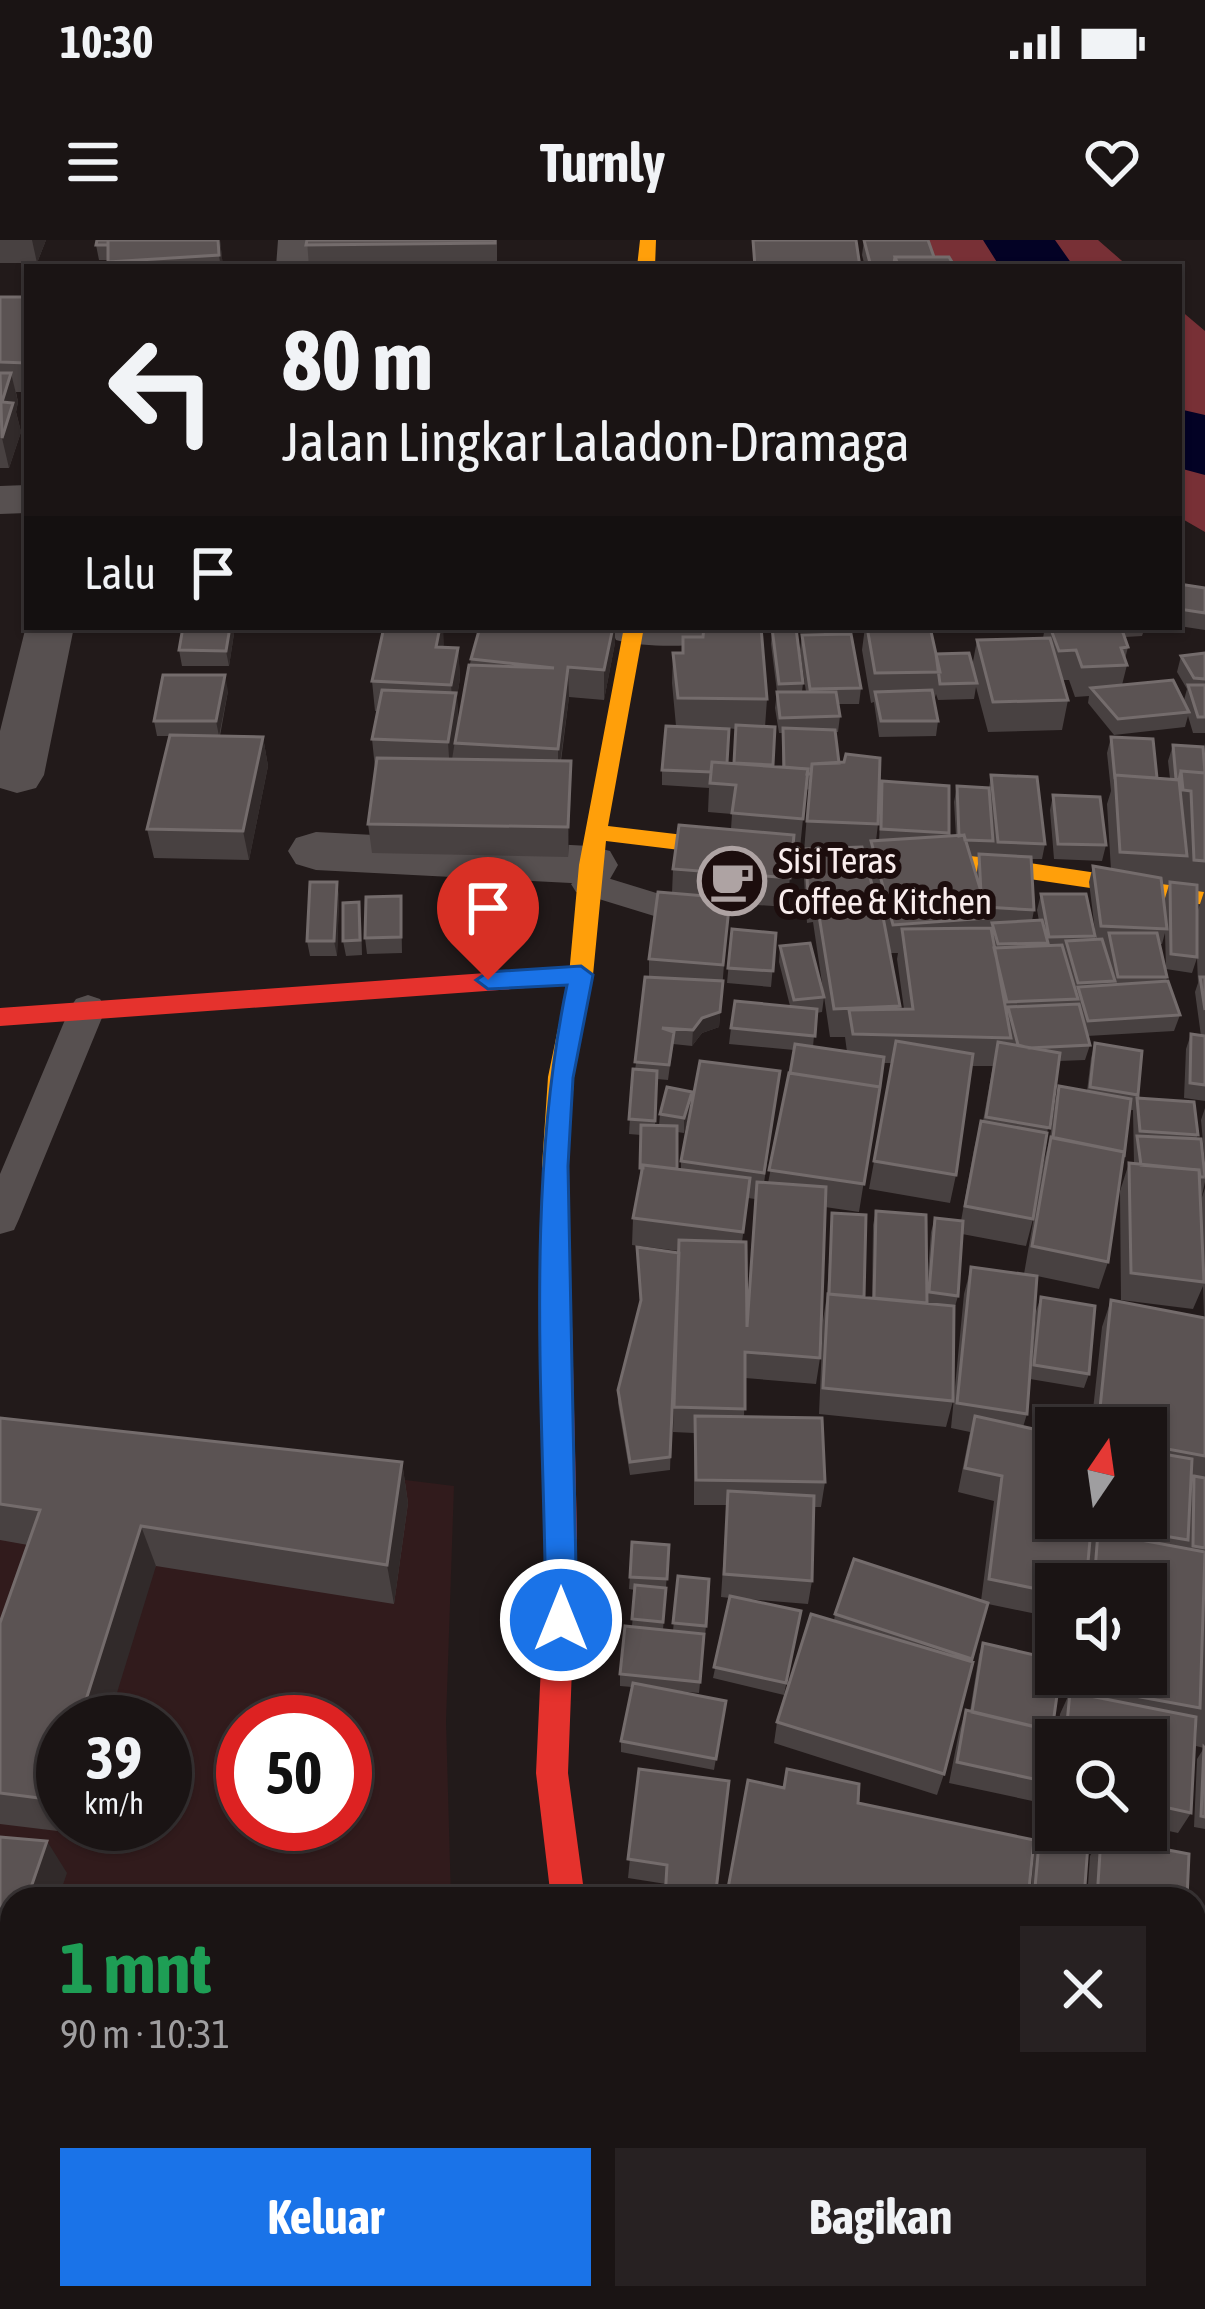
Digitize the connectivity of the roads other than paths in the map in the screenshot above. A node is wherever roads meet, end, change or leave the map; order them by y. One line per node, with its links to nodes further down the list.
1 (48, 630): 3 (street)
2 (634, 630): 5 (main road)
3 (16, 776)
4 (316, 851): 5 (street)
5 (592, 861): 6 (main road); 7 (lane); 8 (main road)
6 (1205, 897)
7 (710, 921)
8 (581, 975): 9 (main road); 12 (main road)
9 (88, 1008): 10 (main road); 11 (lane)
10 (0, 1017)
11 (0, 1220)
12 (565, 1887)

